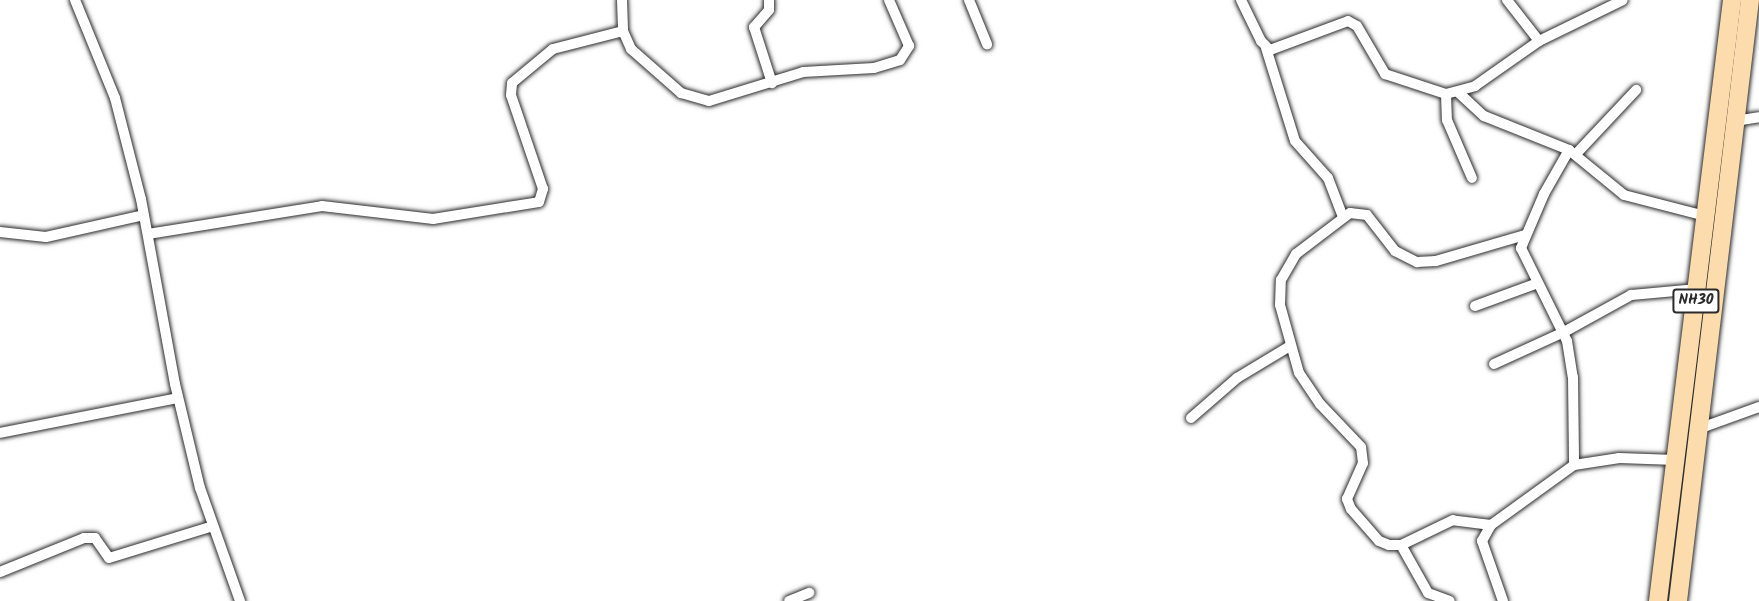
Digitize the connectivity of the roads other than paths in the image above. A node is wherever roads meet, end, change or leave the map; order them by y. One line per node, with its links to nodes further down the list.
1 (75, 0): 24 (street)
2 (622, 0): 12 (street)
3 (769, 0): 16 (street)
4 (889, 0): 16 (street)
5 (969, 0): 14 (street)
6 (1241, 0): 15 (street)
7 (1507, 0): 13 (street)
8 (1623, 0): 13 (street)
9 (1732, 0): 25 (highway, NH30)
10 (1750, 0): 11 (highway, NH30)
11 (1753, 18): 21 (highway, NH30)
12 (623, 31): 16 (street); 28 (street)
13 (1539, 40): 18 (street)
14 (987, 44)
15 (1266, 48): 19 (street); 26 (street)
16 (772, 83)
17 (1636, 90): 22 (street)
18 (1459, 93): 19 (street); 22 (street)
19 (1446, 94): 23 (street)
20 (1759, 117): 21 (street)
21 (1736, 122): 39 (highway, NH30)
22 (1573, 152): 25 (street); 29 (street)
23 (1472, 178)
24 (144, 215): 27 (street); 28 (street)
25 (1705, 216): 31 (highway, NH30)
26 (1343, 217): 29 (street); 34 (street)
27 (0, 232)
28 (148, 234): 36 (street)
29 (1526, 235): 30 (street)
30 (1538, 283): 32 (street); 33 (street)
31 (1698, 289): 33 (street); 41 (highway, NH30)
32 (1476, 306)
33 (1564, 333): 35 (street); 42 (street)
34 (1290, 346): 38 (street); 45 (street)
35 (1494, 364)
36 (178, 398): 40 (street); 44 (street)
37 (1759, 407): 39 (street)
38 (1191, 418)
39 (1698, 429): 53 (highway, NH30)
40 (0, 434)
41 (1676, 460): 42 (street); 52 (highway, NH30)
42 (1574, 465): 43 (street)
43 (1491, 525): 45 (street); 51 (street)
44 (213, 526): 46 (street); 48 (street)
45 (1401, 545): 50 (street)
46 (0, 572)
47 (809, 593): 49 (street)
48 (240, 601)
49 (789, 601)
50 (1450, 601)
51 (1503, 601)
52 (1658, 601)
53 (1678, 601)

